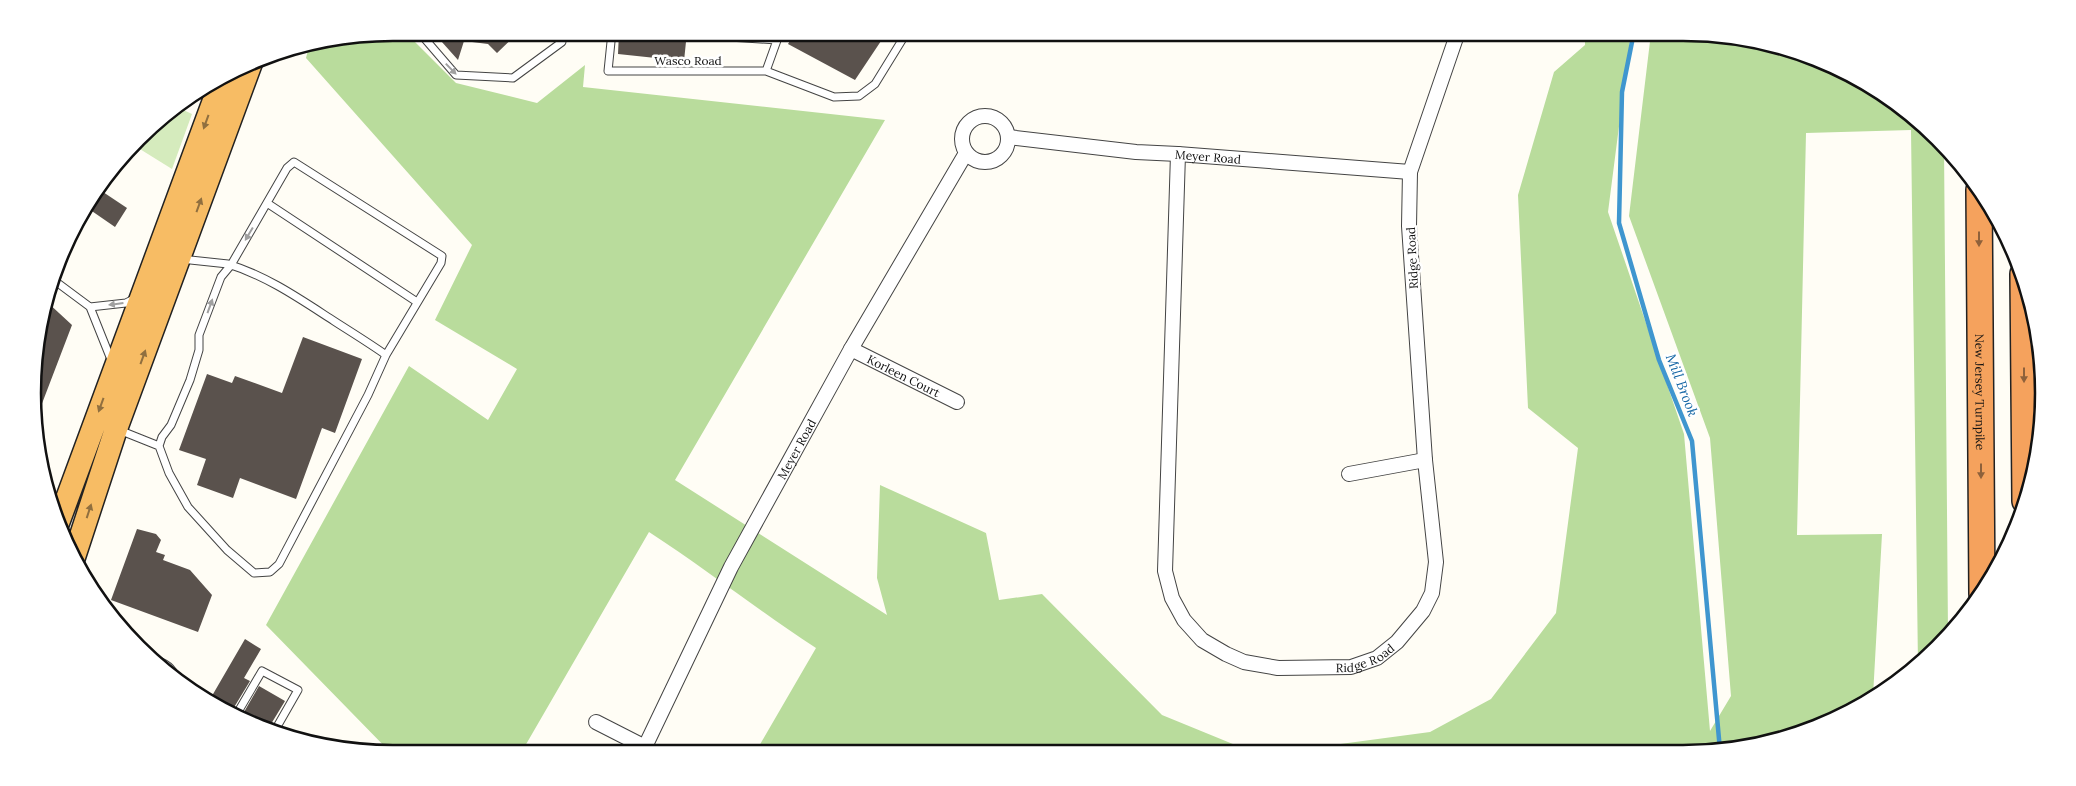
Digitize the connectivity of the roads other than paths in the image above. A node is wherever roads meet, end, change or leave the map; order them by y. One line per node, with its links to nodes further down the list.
1 (427, 41): 2 (lane, one-way to 2)
2 (562, 41)
3 (611, 41): 7 (lane, Wasco Road)
4 (777, 41): 7 (lane)
5 (901, 41): 7 (lane)
6 (1455, 41): 13 (street, Ridge Road)
7 (766, 71)
8 (247, 73): 16 (highway, one-way to 8)
9 (219, 87): 19 (highway, one-way to 19)
10 (1008, 137): 11 (street); 11 (street); 12 (street, Meyer Road)
11 (966, 153): 23 (street, Meyer Road)
12 (1178, 154): 13 (street, Meyer Road); 29 (street, Ridge Road)
13 (1410, 172): 29 (street, Ridge Road)
14 (267, 203): 17 (lane, one-way to 17); 20 (lane); 20 (lane)
15 (1979, 204): 34 (highway, New Jersey Turnpike, one-way to 34)
16 (179, 258): 17 (lane); 27 (highway, one-way to 16)
17 (231, 266): 24 (lane); 28 (lane, one-way to 17)
18 (59, 283): 22 (lane)
19 (142, 296): 22 (lane, one-way to 22); 25 (highway)
20 (417, 302): 24 (lane)
21 (2023, 303): 31 (highway, one-way to 31)
22 (90, 307): 25 (lane)
23 (851, 349): 26 (street, Korleen Court); 39 (street, Meyer Road)
24 (386, 355): 28 (lane)
25 (115, 369): 32 (highway, one-way to 32)
26 (957, 402)
27 (116, 429): 28 (lane); 33 (highway, one-way to 27)
28 (159, 446)
29 (1425, 460): 30 (street)
30 (1349, 474)
31 (2025, 476)
32 (62, 512)
33 (77, 547)
34 (1982, 578)
35 (240, 709): 37 (lane)
36 (596, 722): 38 (street)
37 (278, 725)
38 (635, 745)
39 (645, 745)

